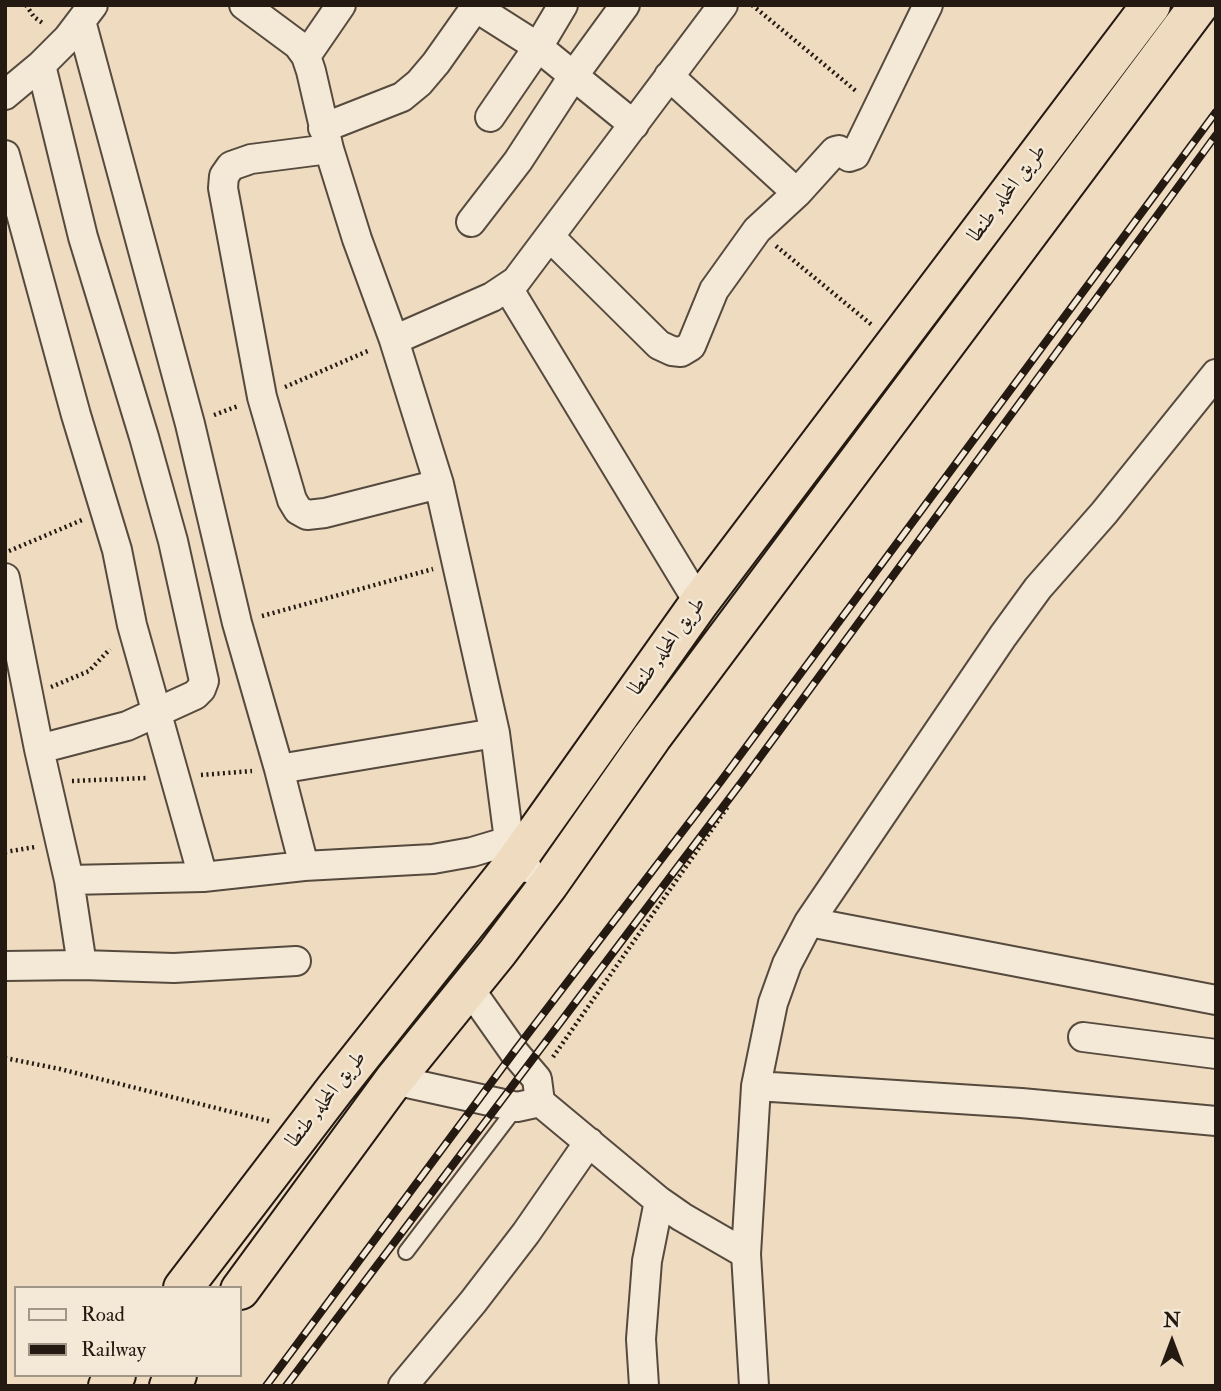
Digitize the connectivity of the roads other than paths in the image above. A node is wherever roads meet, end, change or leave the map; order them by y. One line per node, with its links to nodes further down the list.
1 (244, 5): 12 (street)
2 (341, 5): 12 (street)
3 (563, 5): 11 (street)
4 (625, 5): 14 (street)
5 (723, 5): 15 (street)
6 (928, 5): 21 (street)
7 (1151, 5): 29 (highway, طريق المحله, طنطا)
8 (1199, 5): 38 (highway, طريق المحله, طنطا)
9 (476, 6): 11 (street); 19 (street)
10 (87, 13): 13 (street); 33 (street)
11 (538, 47): 14 (street); 17 (street)
12 (306, 56): 19 (street)
13 (41, 65): 16 (street); 30 (street)
14 (574, 75): 18 (street); 22 (street)
15 (669, 76): 18 (street); 21 (street)
16 (5, 95)
17 (489, 117)
18 (634, 125): 23 (street)
19 (326, 139): 25 (street); 27 (street)
20 (5, 155): 30 (street)
21 (797, 193): 23 (street)
22 (471, 222)
23 (550, 237): 24 (street)
24 (508, 288): 25 (street); 29 (street)
25 (394, 340): 27 (street)
26 (1216, 374): 39 (street)
27 (439, 484): 31 (street)
28 (5, 578): 32 (street)
29 (699, 603): 34 (highway, طريق المحله, طنطا)
30 (158, 712): 32 (street); 36 (street)
31 (495, 733): 33 (street); 34 (street)
32 (39, 749): 37 (street)
33 (279, 769): 35 (street)
34 (512, 851): 35 (street); 38 (street); 55 (highway, طريق المحله, طنطا)
35 (304, 866): 36 (street)
36 (203, 877): 37 (street)
37 (69, 880): 41 (street)
38 (549, 884): 43 (highway, طريق المحله, طنطا)
39 (809, 922): 44 (street); 48 (street)
40 (296, 961): 41 (street)
41 (82, 965): 42 (street)
42 (5, 966)
43 (469, 988): 47 (highway, طريق المحله, طنطا); 49 (street)
44 (1216, 1000)
45 (1083, 1037): 46 (street)
46 (1216, 1054)
47 (394, 1080): 49 (street); 56 (highway, طريق المحله, طنطا)
48 (756, 1086): 50 (street); 54 (street)
49 (532, 1096): 51 (street); 53 (lane)
50 (1216, 1121)
51 (589, 1142): 52 (street); 57 (street)
52 (659, 1201): 54 (street); 58 (street)
53 (406, 1252)
54 (746, 1254): 59 (street)
55 (185, 1286)
56 (242, 1287)
57 (403, 1386)
58 (644, 1386)
59 (754, 1386)

